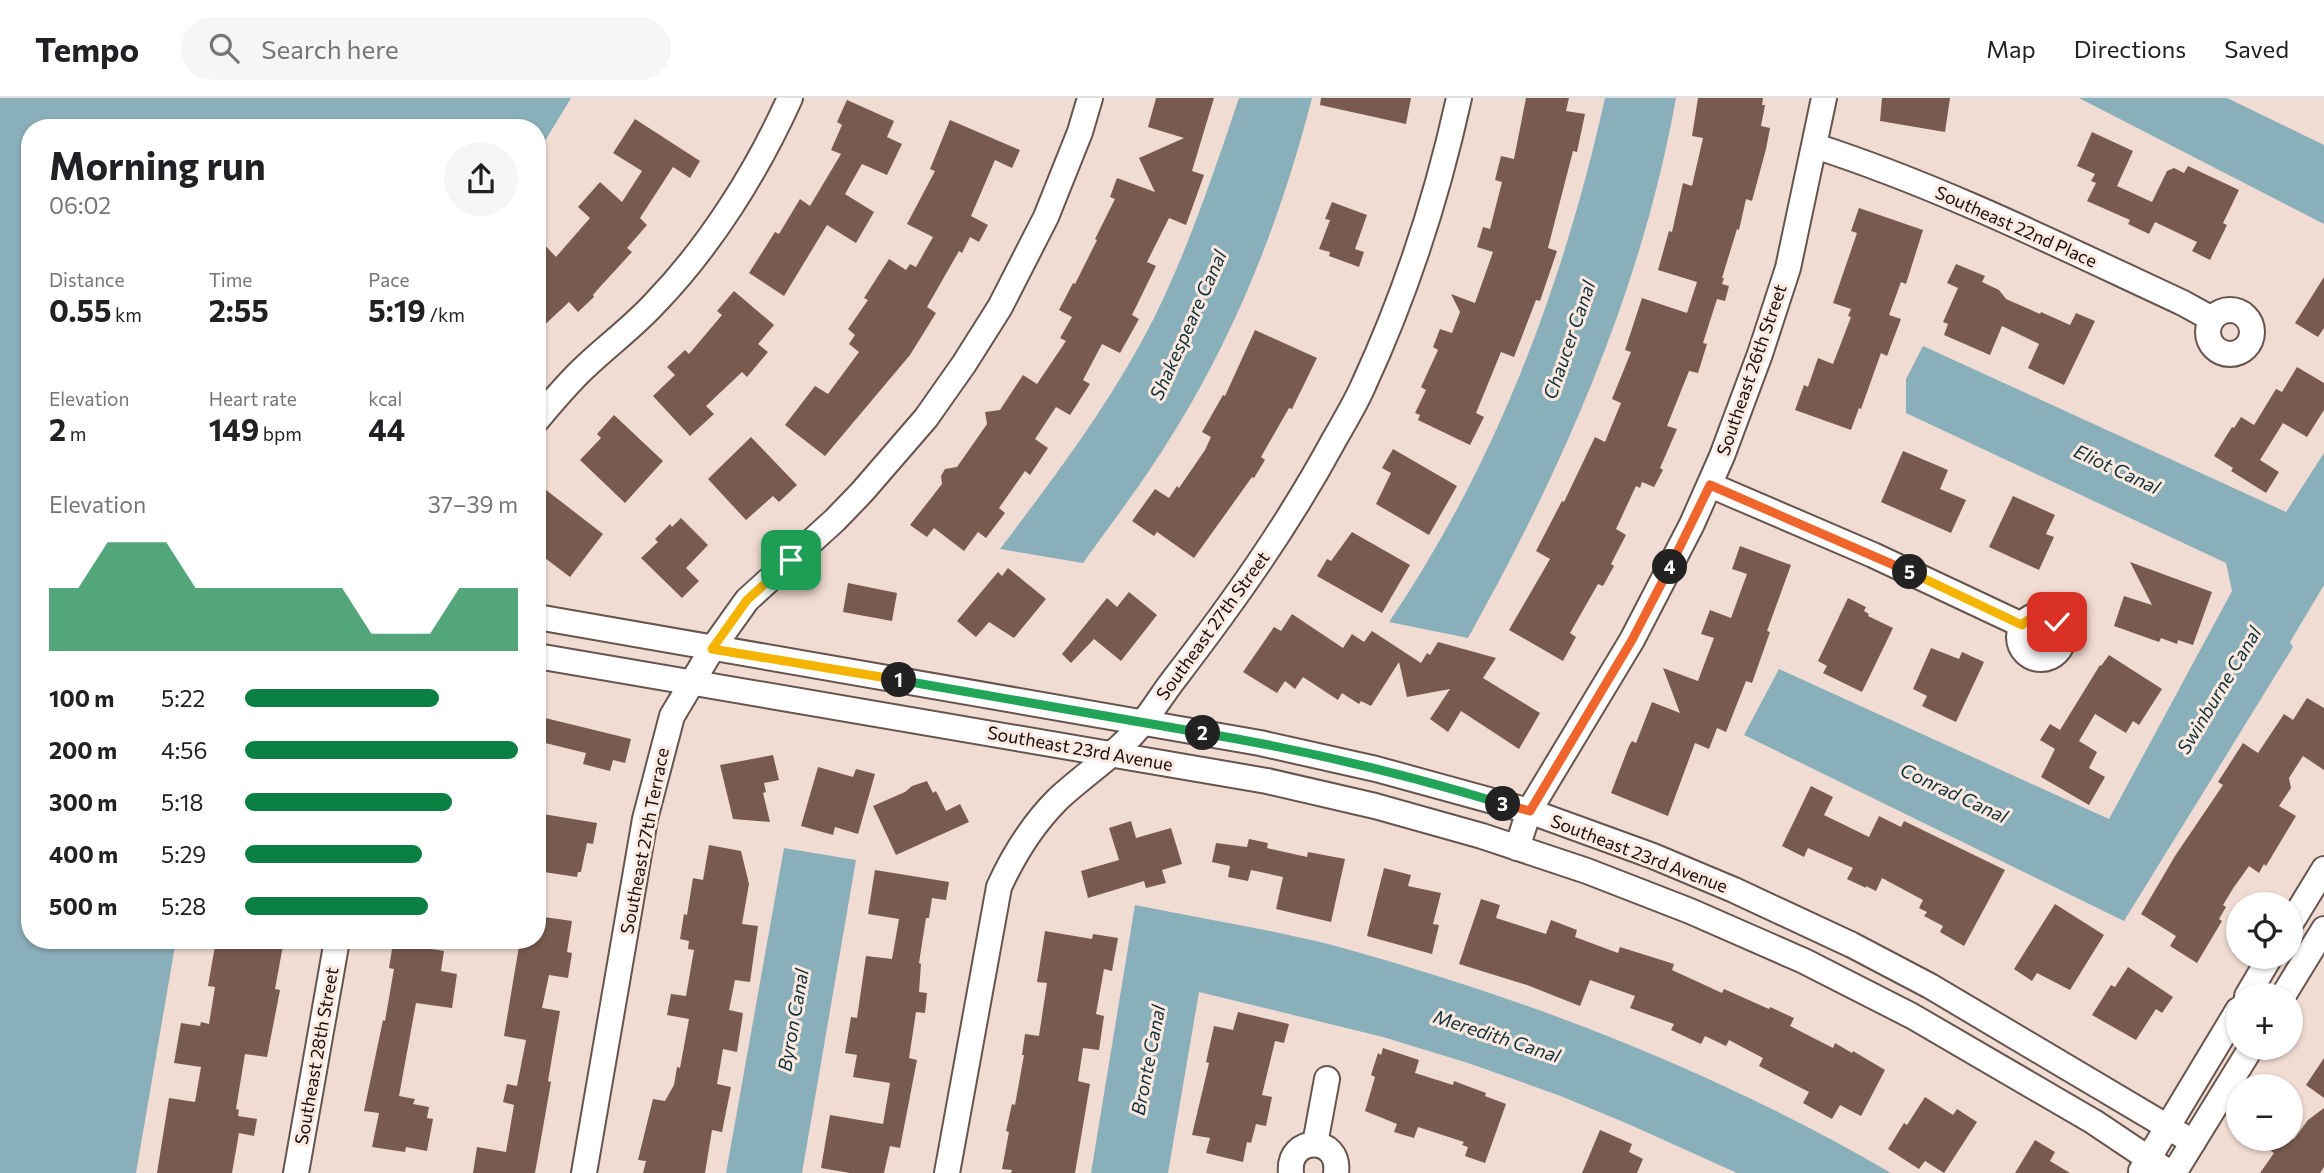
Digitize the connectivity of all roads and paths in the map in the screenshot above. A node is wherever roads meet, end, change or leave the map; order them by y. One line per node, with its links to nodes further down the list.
1 (790, 98): 7 (street)
2 (1090, 98): 11 (street, Southeast 27th Terrace)
3 (1459, 98): 14 (street, Southeast 27th Street)
4 (1824, 98): 5 (street, Southeast 26th Street)
5 (1815, 146): 6 (street, Southeast 22nd Place); 8 (street, Southeast 26th Street)
6 (2212, 319)
7 (546, 409)
8 (1710, 485): 10 (street); 16 (street, Southeast 26th Street)
9 (546, 619): 11 (street, Southeast 23rd Avenue)
10 (2022, 625)
11 (712, 649): 13 (street, Southeast 27th Terrace); 14 (street, Southeast 23rd Avenue)
12 (546, 658): 13 (street, Southeast 23rd Avenue)
13 (691, 683): 15 (street, Southeast 23rd Avenue); 31 (street, Southeast 27th Terrace)
14 (1143, 723): 15 (street, Southeast 27th Street); 16 (street, Southeast 23rd Avenue)
15 (1110, 754): 17 (street, Southeast 23rd Avenue); 32 (street, Southeast 27th Street)
16 (1530, 811): 17 (street, Southeast 26th Street); 26 (street, Southeast 23rd Avenue)
17 (1517, 848): 29 (street, Southeast 23rd Avenue)
18 (2324, 869): 19 (street)
19 (2303, 903)
20 (2324, 929): 22 (street)
21 (335, 949): 30 (street, Southeast 28th Street)
22 (2291, 983)
23 (2226, 1030): 26 (street)
24 (2244, 1060): 27 (street)
25 (1327, 1079): 28 (street)
26 (2168, 1126): 27 (street, Southeast 23rd Avenue); 29 (street)
27 (2193, 1142): 35 (street)
28 (1315, 1144): 33 (street); 34 (street)
29 (2143, 1166): 35 (street, Southeast 23rd Avenue)
30 (296, 1173)
31 (584, 1173)
32 (947, 1173)
33 (1291, 1173)
34 (1336, 1173)
35 (2172, 1173)

